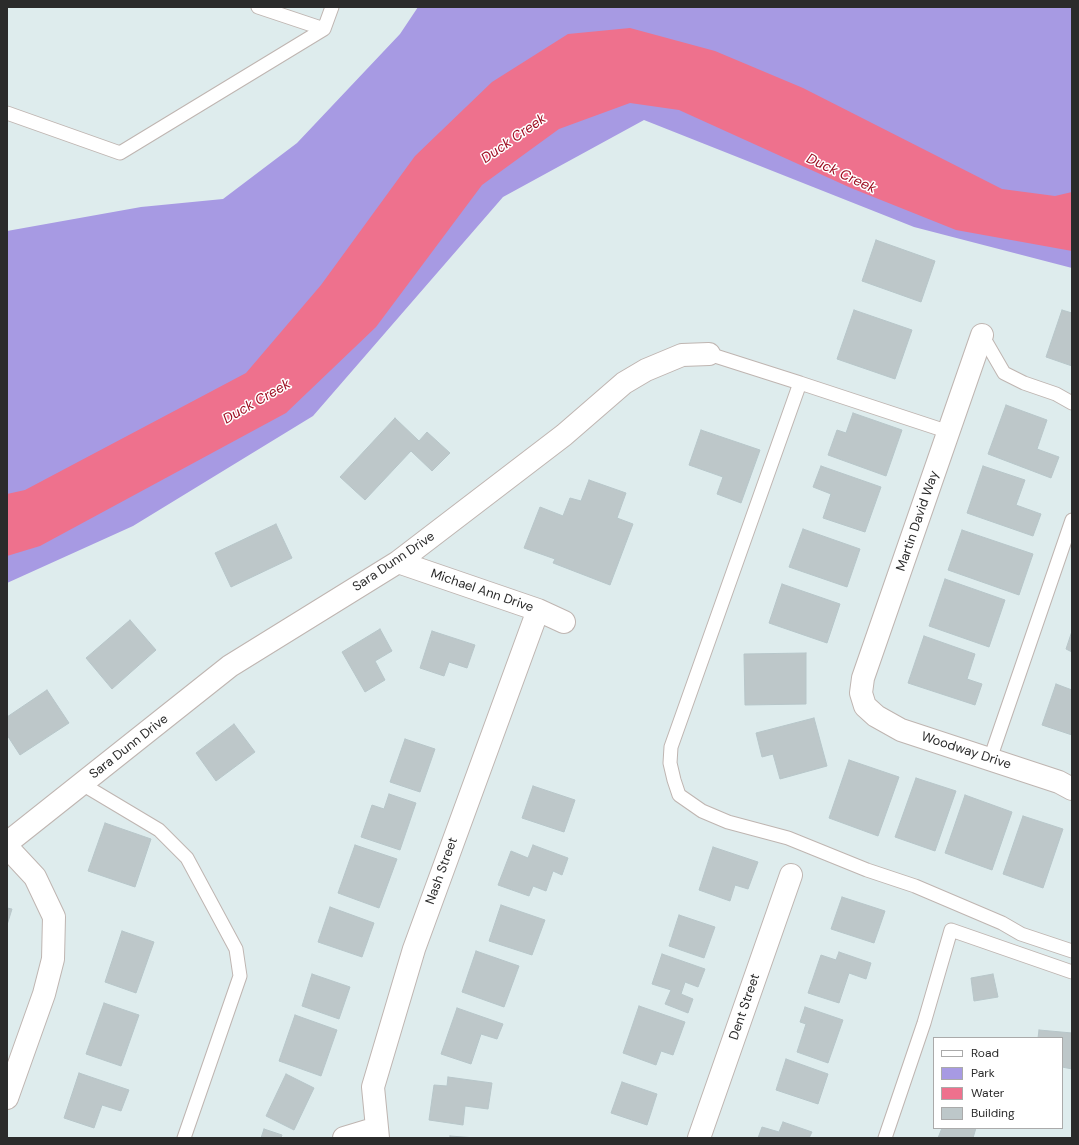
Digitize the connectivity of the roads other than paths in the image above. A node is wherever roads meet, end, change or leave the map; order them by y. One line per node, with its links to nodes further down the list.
1 (258, 7): 3 (lane)
2 (332, 7): 3 (lane)
3 (324, 29): 4 (lane)
4 (7, 113)
5 (982, 335): 8 (lane); 9 (street, Martin David Way)
6 (709, 354): 7 (lane, Sara Dunn Drive); 11 (street, Sara Dunn Drive)
7 (800, 383): 9 (lane, Sara Dunn Drive); 21 (lane)
8 (1072, 403)
9 (949, 432): 14 (street, Martin David Way)
10 (1072, 520): 15 (lane)
11 (398, 562): 12 (street, Michael Ann Drive); 16 (street, Sara Dunn Drive)
12 (538, 610): 13 (street, Michael Ann Drive); 24 (street, Nash Street)
13 (564, 622)
14 (865, 706): 15 (street, Woodway Drive)
15 (990, 759): 17 (street, Woodway Drive)
16 (82, 784): 18 (street, Sara Dunn Drive); 25 (lane)
17 (1072, 789)
18 (7, 843)
19 (7, 846): 23 (street)
20 (791, 875): 27 (street, Dent Street)
21 (1072, 952)
22 (1072, 972): 28 (lane)
23 (7, 1098)
24 (378, 1133): 26 (street)
25 (184, 1138)
26 (344, 1138)
27 (699, 1138)
28 (885, 1138)

